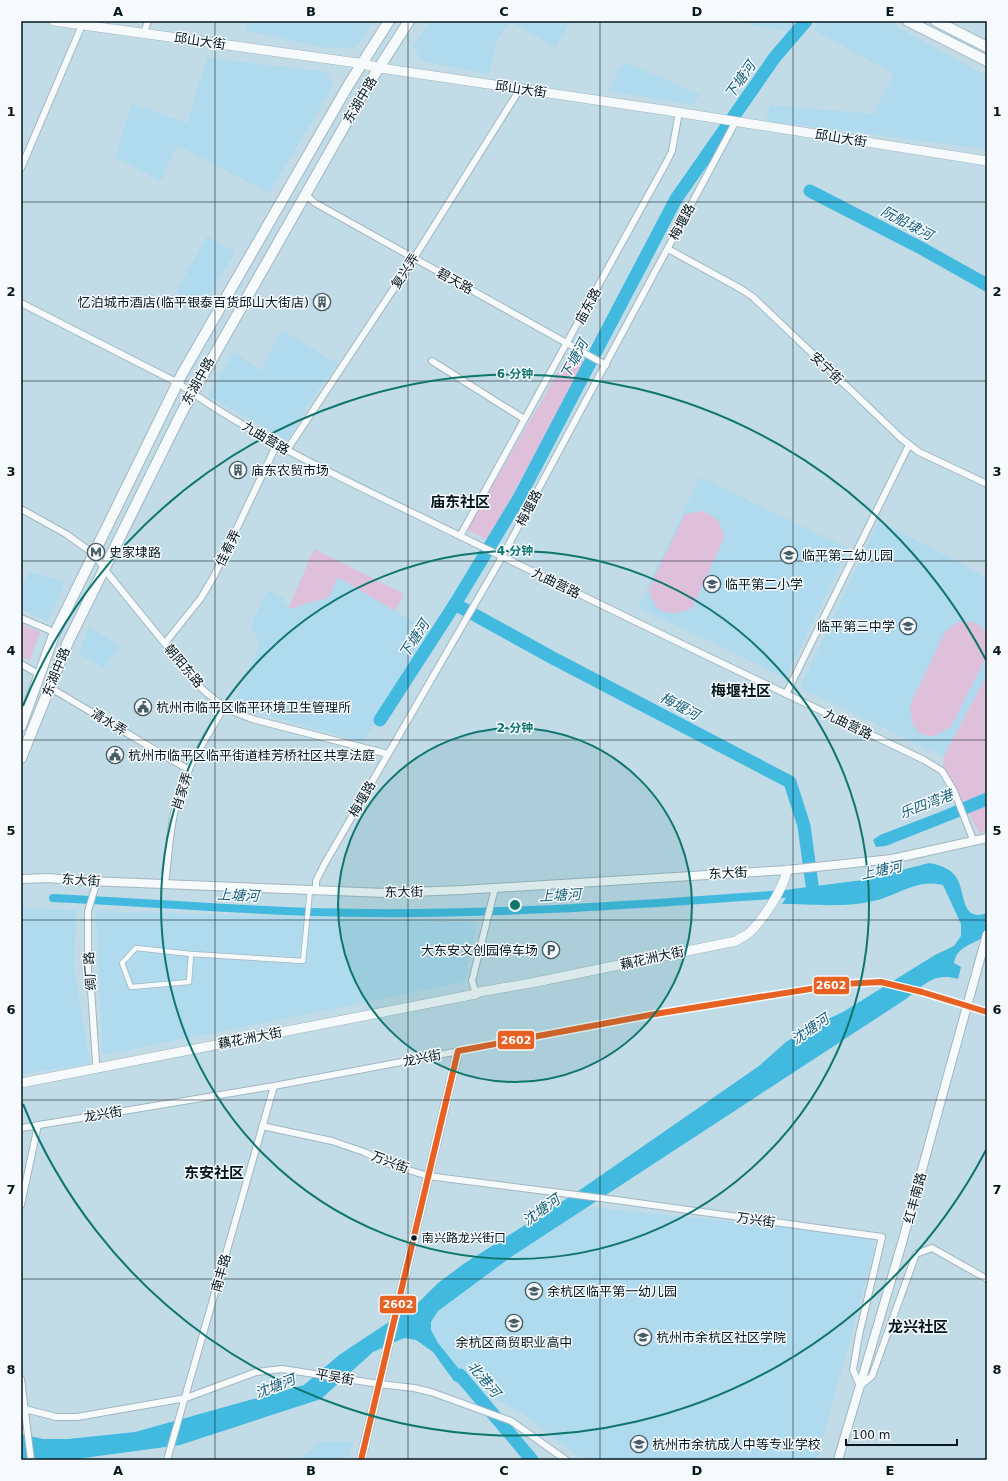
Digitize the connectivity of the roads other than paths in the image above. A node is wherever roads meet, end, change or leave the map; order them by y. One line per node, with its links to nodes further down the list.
1 (54, 21): 7 (main road, 邱山大街)
2 (148, 21): 8 (street)
3 (389, 21): 11 (main road, 东湖中路)
4 (409, 21): 12 (main road, 东湖中路)
5 (908, 21): 10 (main road)
6 (936, 21): 9 (main road)
7 (82, 25): 8 (main road, 邱山大街); 17 (street)
8 (144, 33): 11 (main road, 邱山大街)
9 (987, 47)
10 (987, 61)
11 (356, 63): 12 (main road, 邱山大街); 25 (main road, 东湖中路)
12 (380, 68): 13 (main road, 邱山大街); 18 (main road, 东湖中路)
13 (520, 89): 14 (main road, 邱山大街); 20 (street, 复兴弄)
14 (679, 112): 15 (main road, 邱山大街); 22 (street, 庙东路)
15 (736, 121): 16 (main road, 邱山大街); 19 (street, 梅堰路)
16 (987, 161)
17 (21, 168)
18 (305, 194): 20 (street, 碧天路); 26 (main road, 东湖中路)
19 (668, 249): 24 (street, 梅堰路); 29 (street, 安宁街)
20 (414, 258): 22 (street, 碧天路); 30 (street, 复兴弄)
21 (21, 303): 25 (street, 九曲营路)
22 (570, 345): 24 (street, 碧天路); 27 (street, 庙东路)
23 (432, 361): 27 (street)
24 (606, 365): 35 (street, 梅堰路)
25 (178, 383): 26 (street, 九曲营路); 34 (main road, 东湖中路)
26 (192, 393): 28 (street, 九曲营路); 36 (main road, 东湖中路)
27 (524, 420): 33 (street, 庙东路)
28 (277, 444): 30 (street, 九曲营路); 39 (street, 佳肴弄)
29 (909, 444): 31 (street, 安宁街); 43 (street)
30 (287, 450): 33 (street, 九曲营路)
31 (987, 484)
32 (21, 509): 34 (street, 朝阳东路)
33 (461, 536): 35 (street, 九曲营路)
34 (94, 554): 36 (street, 朝阳东路); 41 (main road, 东湖中路)
35 (502, 556): 43 (street, 九曲营路); 46 (street, 梅堰路)
36 (104, 569): 39 (street, 朝阳东路); 42 (main road, 东湖中路)
37 (21, 618): 38 (street)
38 (49, 630)
39 (165, 643): 44 (street, 朝阳东路)
40 (21, 664): 41 (street)
41 (40, 675): 45 (main road, 东湖中路)
42 (50, 687): 47 (main road, 东湖中路); 48 (street, 清水弄)
43 (786, 694): 50 (street, 九曲营路)
44 (224, 707): 46 (street, 朝阳东路); 48 (street, 肖家弄)
45 (21, 726)
46 (388, 754): 56 (street, 梅堰路)
47 (21, 758)
48 (189, 770): 54 (street, 肖家弄)
49 (987, 838): 50 (street, 东大街)
50 (974, 842): 51 (street, 东大街)
51 (788, 870): 55 (street, 东大街); 59 (main road, 藕花洲大街)
52 (21, 879): 53 (street, 东大街)
53 (98, 881): 54 (street, 东大街); 62 (street, 绸厂路)
54 (165, 884): 56 (street, 东大街)
55 (495, 888): 56 (street, 东大街); 59 (street)
56 (312, 892): 58 (street)
57 (987, 934): 74 (street, 红丰南路, bridge)
58 (191, 954): 58 (street)
59 (477, 992): 62 (main road, 藕花洲大街); 64 (main road, 藕花洲大街)
60 (987, 1012): 61 (street, 龙兴街)
61 (458, 1051): 65 (street, 龙兴街); 69 (street)
62 (96, 1062): 63 (main road, 藕花洲大街)
63 (21, 1077)
64 (21, 1083)
65 (274, 1086): 66 (street, 龙兴街); 67 (street, 南丰路)
66 (38, 1125): 68 (street, 龙兴街); 70 (street)
67 (262, 1126): 69 (street, 万兴街); 75 (street, 南丰路)
68 (21, 1128)
69 (428, 1176): 73 (street); 74 (street, 万兴街)
70 (21, 1205)
71 (987, 1279): 74 (street)
72 (21, 1379): 76 (street)
73 (379, 1384): 75 (street, 平吴街); 79 (street); 80 (street, 平吴街)
74 (860, 1386): 81 (street, 红丰南路)
75 (186, 1398): 76 (street, 平吴街); 78 (street, 南丰路)
76 (23, 1409): 77 (street)
77 (31, 1460)
78 (167, 1460)
79 (361, 1460)
80 (566, 1460)
81 (838, 1460)

